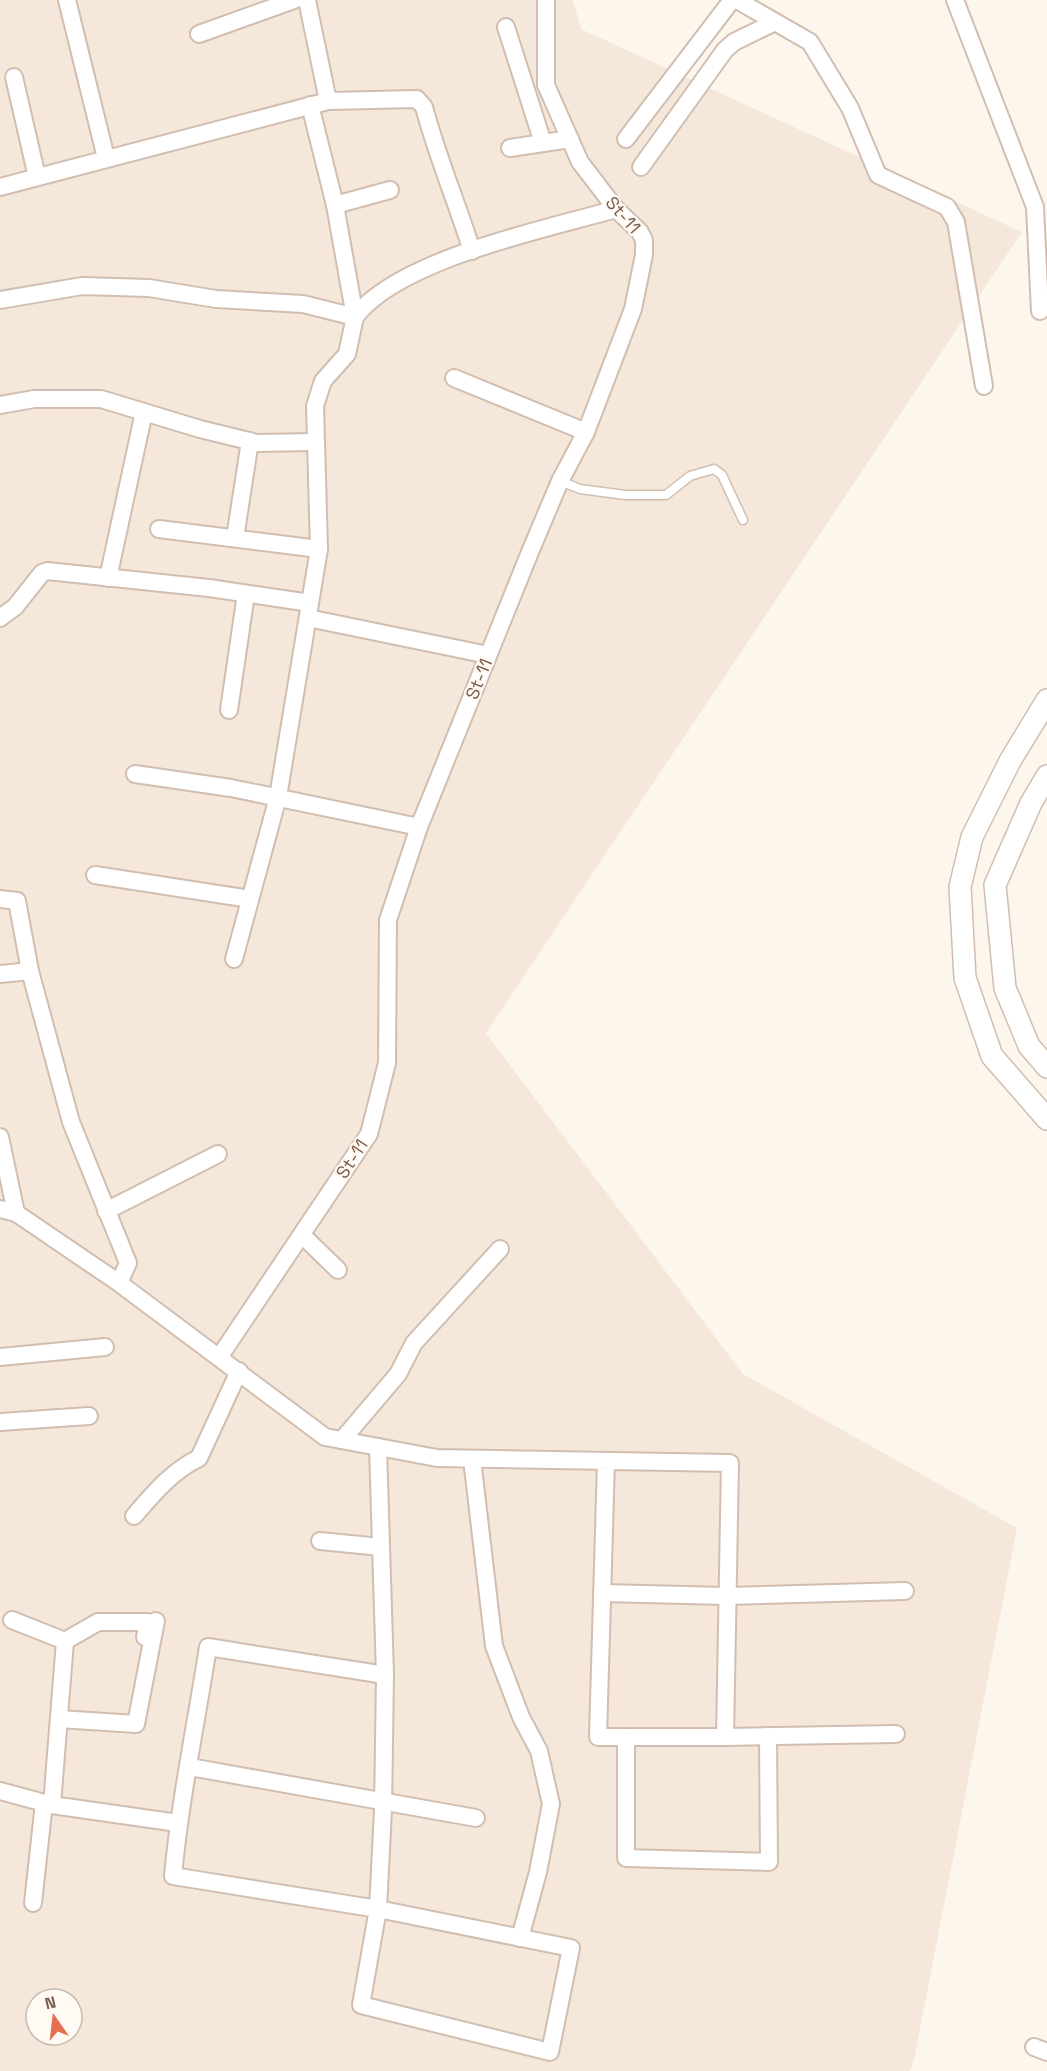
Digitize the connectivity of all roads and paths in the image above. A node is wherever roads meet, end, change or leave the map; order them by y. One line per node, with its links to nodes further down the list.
1 (67, 0): 18 (street)
2 (294, 0): 10 (street)
3 (308, 0): 12 (street)
4 (546, 0): 14 (street, St-11)
5 (732, 0): 15 (street)
6 (737, 0): 8 (street)
7 (955, 0): 27 (street)
8 (775, 22): 19 (street); 30 (street)
9 (506, 27): 16 (street)
10 (199, 34)
11 (14, 77): 20 (street)
12 (328, 101): 13 (street); 25 (street)
13 (310, 105): 18 (street); 23 (street)
14 (570, 139): 16 (street); 24 (street, St-11)
15 (626, 139)
16 (543, 143): 17 (street)
17 (510, 148)
18 (106, 158): 20 (street)
19 (641, 167)
20 (37, 177): 21 (street)
21 (0, 187)
22 (390, 190): 23 (street)
23 (335, 205): 28 (street)
24 (616, 209): 25 (street); 33 (street, St-11)
25 (472, 251): 28 (street)
26 (0, 300): 28 (street)
27 (1040, 311)
28 (355, 317): 35 (street)
29 (454, 378): 33 (street)
30 (984, 386)
31 (0, 405): 32 (street)
32 (144, 412): 34 (street); 41 (street)
33 (585, 432): 36 (street, St-11)
34 (250, 441): 35 (street); 39 (street)
35 (316, 442): 40 (street)
36 (560, 481): 37 (lane); 45 (street, St-11)
37 (743, 520)
38 (159, 529): 39 (street)
39 (235, 538): 40 (street)
40 (319, 549): 43 (street)
41 (108, 578): 42 (street); 44 (street)
42 (246, 594): 43 (street); 47 (street)
43 (309, 610): 45 (street); 50 (street)
44 (0, 618)
45 (488, 655): 51 (street, St-11)
46 (1047, 700): 59 (street)
47 (229, 710)
48 (135, 774): 50 (street)
49 (1047, 776): 58 (street)
50 (278, 797): 51 (street); 54 (street)
51 (419, 827): 64 (street, St-11)
52 (95, 875): 54 (street)
53 (0, 899): 56 (street)
54 (250, 899): 55 (street)
55 (234, 959)
56 (30, 971): 57 (street); 63 (street)
57 (0, 974)
58 (1047, 1067)
59 (1047, 1119)
60 (0, 1137): 62 (street)
61 (218, 1154): 63 (street)
62 (8, 1211): 67 (street)
63 (106, 1211): 67 (street)
64 (302, 1235): 66 (street); 69 (street, St-11)
65 (500, 1249): 74 (street)
66 (338, 1270)
67 (119, 1283): 69 (street)
68 (105, 1347): 70 (street)
69 (220, 1356): 71 (street)
70 (0, 1357)
71 (239, 1371): 74 (street); 78 (street)
72 (88, 1416): 73 (street)
73 (0, 1422)
74 (342, 1440): 75 (street)
75 (378, 1447): 76 (street); 80 (street)
76 (472, 1458): 77 (street); 102 (street)
77 (606, 1461): 82 (street); 83 (street)
78 (134, 1516)
79 (320, 1541): 80 (street)
80 (381, 1547): 88 (street)
81 (905, 1591): 83 (street)
82 (602, 1593): 83 (street); 92 (street)
83 (728, 1596): 93 (street)
84 (12, 1620): 87 (street)
85 (156, 1621): 89 (street)
86 (145, 1637): 87 (street)
87 (65, 1641): 89 (street)
88 (385, 1675): 94 (street); 96 (street)
89 (59, 1719): 97 (street)
90 (896, 1734): 91 (street)
91 (768, 1736): 92 (street); 93 (street)
92 (626, 1737): 93 (street)
93 (725, 1737)
94 (190, 1767): 96 (street); 99 (street)
95 (0, 1791): 97 (street)
96 (383, 1801): 98 (street); 101 (street)
97 (48, 1804): 99 (street); 100 (street)
98 (476, 1818)
99 (178, 1823): 101 (street)
100 (33, 1903)
101 (378, 1909): 102 (street); 102 (street)
102 (520, 1938)

